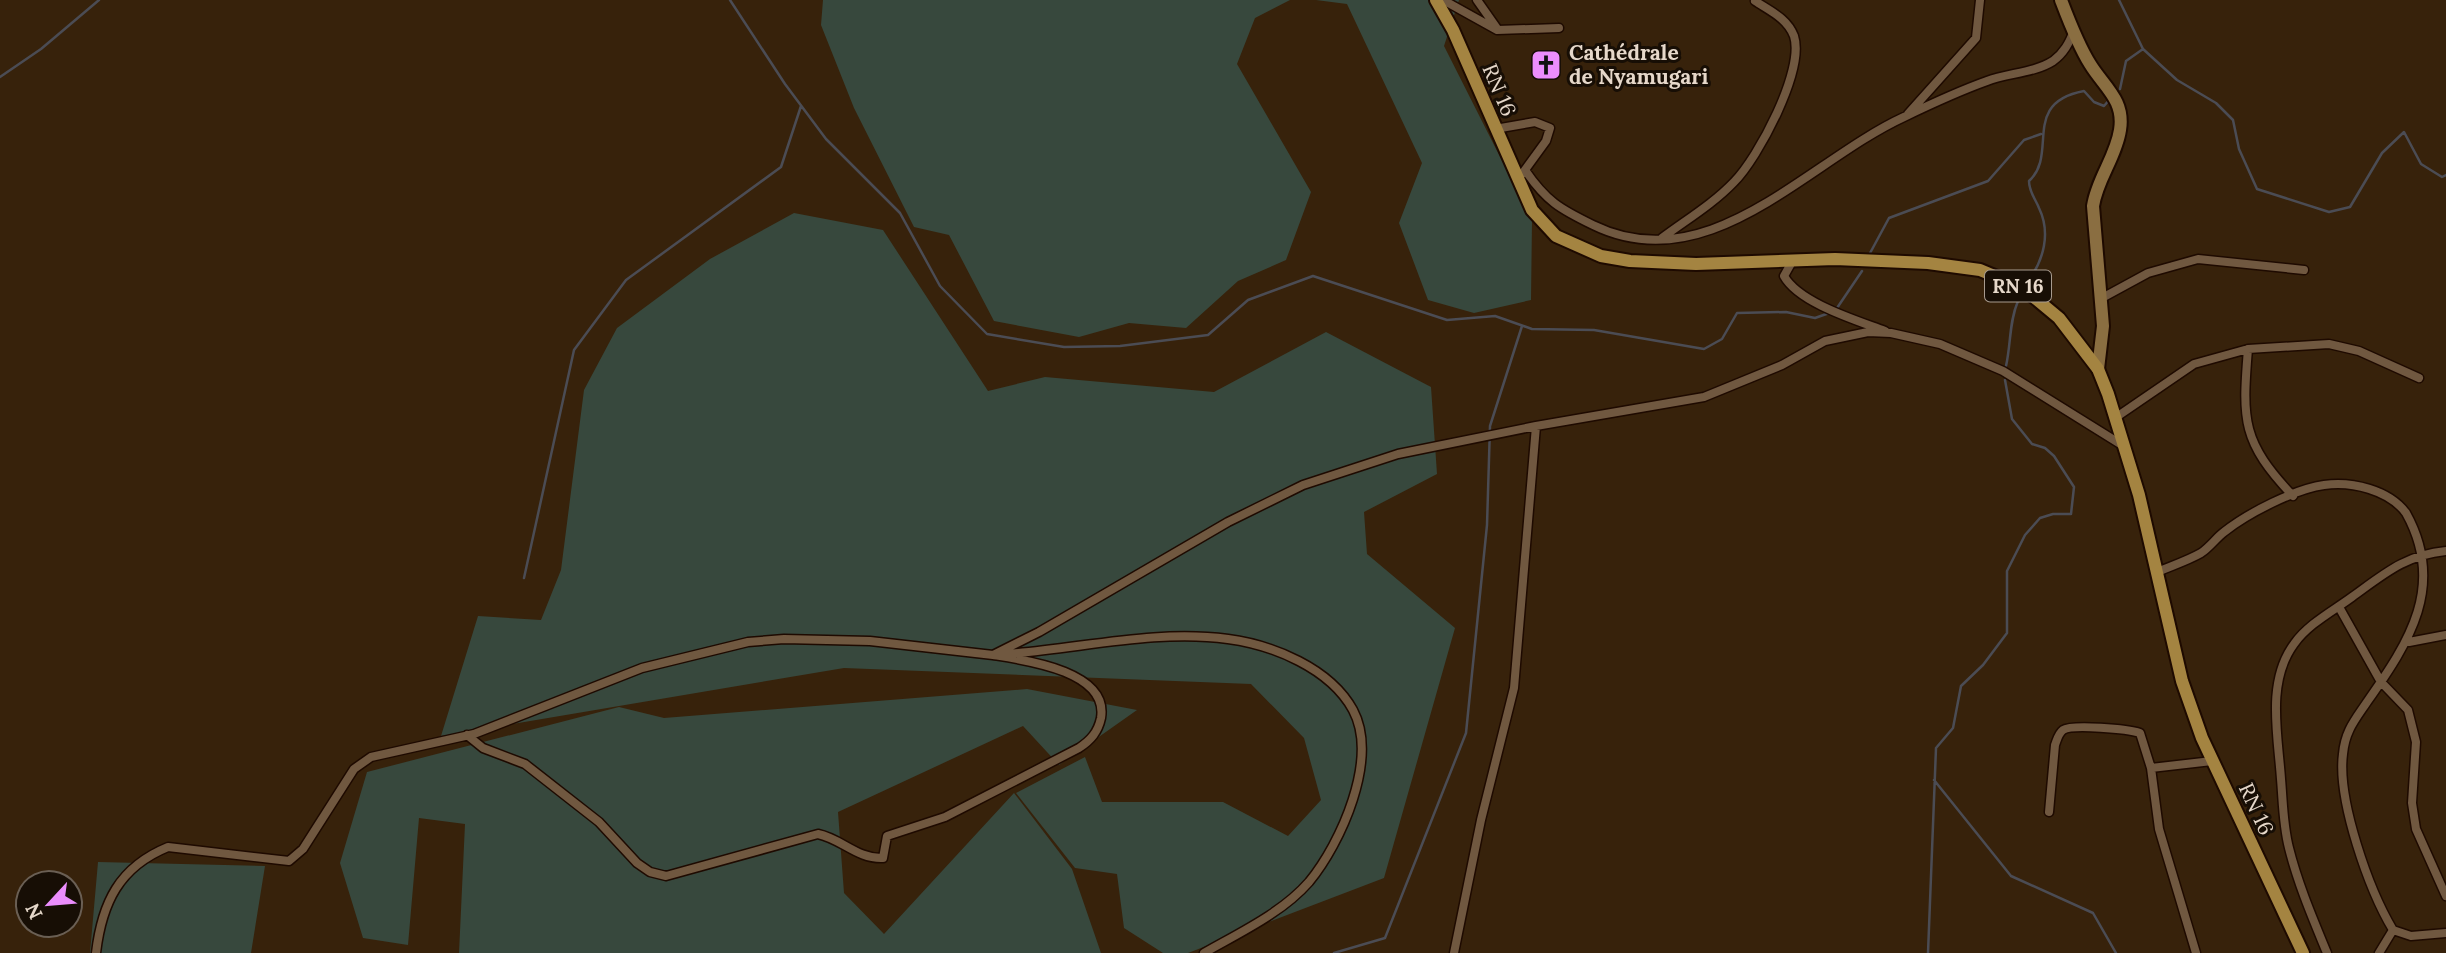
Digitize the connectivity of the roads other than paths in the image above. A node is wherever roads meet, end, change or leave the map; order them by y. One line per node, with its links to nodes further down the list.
1 (1436, 0): 11 (main road, RN 16 / RN 16)
2 (1443, 0): 8 (street)
3 (1477, 0): 8 (street)
4 (1980, 0): 10 (street)
5 (2061, 0): 9 (main road)
6 (1755, 1): 13 (street)
7 (1559, 28): 8 (street)
8 (1497, 30)
9 (2074, 31): 10 (street); 16 (main road)
10 (1906, 116): 13 (street)
11 (1495, 129): 12 (main road, RN 16 / RN 16); 12 (street)
12 (1521, 175): 13 (street); 14 (main road, RN 16 / RN 16)
13 (1659, 240)
14 (1793, 260): 17 (street); 19 (main road, RN 16 / RN 16)
15 (2304, 270): 16 (street)
16 (2102, 298): 19 (main road)
17 (1891, 333): 22 (street); 23 (street)
18 (2248, 349): 20 (street); 21 (street); 24 (street)
19 (2098, 369): 21 (main road, RN 16 / RN 16)
20 (2419, 378)
21 (2115, 418): 23 (main road, RN 16 / RN 16)
22 (1536, 426): 31 (street); 42 (street)
23 (2122, 444): 27 (main road, RN 16 / RN 16)
24 (2293, 496): 26 (street); 27 (street)
25 (2446, 551): 26 (street)
26 (2429, 553): 28 (street); 30 (street)
27 (2157, 572): 34 (main road, RN 16 / RN 16)
28 (2339, 607): 32 (street); 45 (street)
29 (2446, 635): 30 (street)
30 (2409, 642): 32 (street)
31 (993, 655): 33 (street); 33 (street); 41 (street)
32 (2381, 682): 37 (street); 38 (street)
33 (467, 735): 40 (street)
34 (2212, 761): 35 (street); 44 (main road, RN 16 / RN 16)
35 (2151, 768): 36 (street); 43 (street)
36 (2049, 812)
37 (2446, 896)
38 (2393, 930): 39 (street); 46 (street)
39 (2446, 933)
40 (96, 953)
41 (1204, 953)
42 (1454, 953)
43 (2196, 953)
44 (2303, 953)
45 (2328, 953)
46 (2379, 953)

